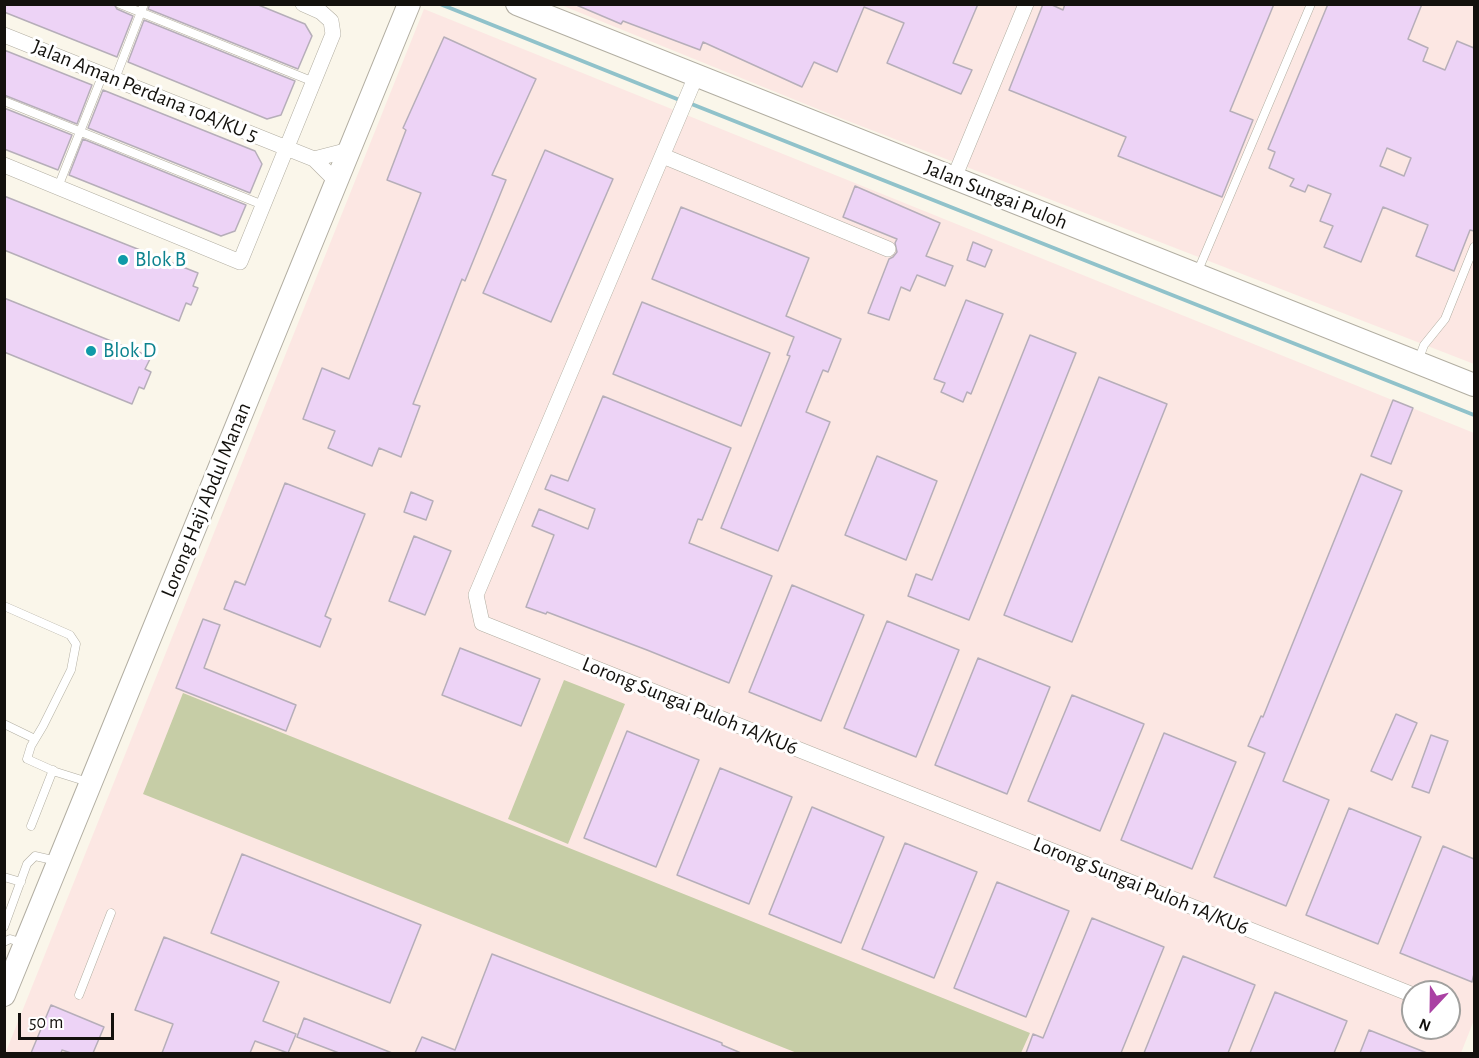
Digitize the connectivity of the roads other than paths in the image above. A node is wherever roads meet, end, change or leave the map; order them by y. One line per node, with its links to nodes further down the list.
1 (120, 4): 8 (lane)
2 (144, 4): 8 (lane)
3 (303, 4): 11 (street)
4 (409, 4): 16 (street, Lorong Haji Abdul Manan)
5 (517, 4): 12 (street, Jalan Sungai Puloh)
6 (1026, 4): 20 (street)
7 (1311, 4): 26 (lane)
8 (141, 13): 10 (lane); 11 (lane)
9 (4, 34): 10 (street, Jalan Aman Perdana 10A/KU 5)
10 (109, 76): 14 (lane); 15 (street, Jalan Aman Perdana 10A/KU 5)
11 (314, 82): 15 (street)
12 (693, 83): 17 (street, Lorong Sungai Puloh 1A/KU6); 20 (street, Jalan Sungai Puloh)
13 (4, 101): 14 (lane)
14 (80, 131): 22 (lane); 23 (lane)
15 (286, 147): 18 (street, Jalan Aman Perdana 10A/KU 5); 23 (street)
16 (349, 150): 18 (street); 21 (street, Lorong Haji Abdul Manan)
17 (663, 156): 25 (street); 41 (street, Lorong Sungai Puloh 1A/KU6)
18 (314, 159): 21 (street)
19 (4, 165): 22 (street)
20 (954, 178): 26 (street, Jalan Sungai Puloh)
21 (337, 182): 33 (street, Lorong Haji Abdul Manan)
22 (58, 187): 23 (street)
23 (263, 205)
24 (1474, 248): 27 (lane)
25 (888, 249)
26 (1196, 274): 27 (street, Jalan Sungai Puloh)
27 (1417, 362): 28 (street, Jalan Sungai Puloh)
28 (1474, 385)
29 (4, 606): 31 (lane)
30 (4, 724): 31 (lane)
31 (35, 739): 32 (lane)
32 (53, 770): 33 (lane); 34 (lane)
33 (93, 777): 35 (street, Lorong Haji Abdul Manan)
34 (31, 826)
35 (59, 861): 37 (lane); 40 (street, Lorong Haji Abdul Manan)
36 (4, 877): 37 (lane)
37 (21, 882): 39 (lane)
38 (111, 913): 42 (lane)
39 (4, 927)
40 (15, 943): 43 (street, Lorong Haji Abdul Manan)
41 (1401, 990)
42 (79, 995)
43 (4, 996)

